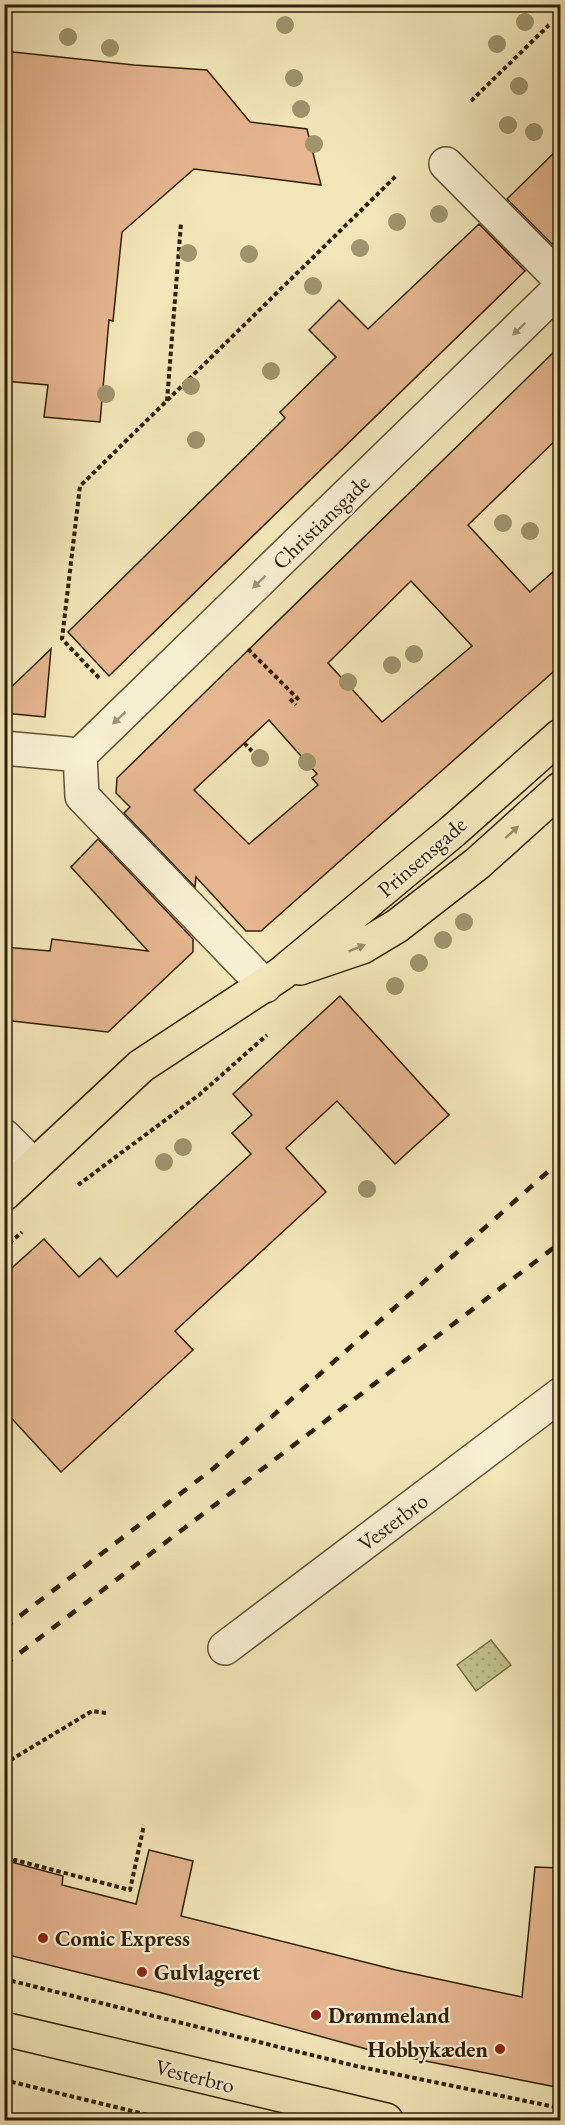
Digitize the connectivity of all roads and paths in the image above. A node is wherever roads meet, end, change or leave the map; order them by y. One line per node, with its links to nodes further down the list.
1 (549, 25): 2 (path)
2 (471, 101)
3 (446, 164): 6 (street)
4 (396, 176): 8 (path)
5 (182, 223): 8 (path)
6 (561, 279)
7 (561, 288): 11 (street, Christiansgade, one-way to 11)
8 (167, 401): 11 (path)
9 (249, 649): 10 (path)
10 (290, 699)
11 (129, 710): 16 (street, Christiansgade, one-way to 16)
12 (561, 736): 18 (main road, Prinsensgade)
13 (244, 743): 15 (path)
14 (4, 748): 16 (street)
15 (252, 751)
16 (80, 755): 18 (street)
17 (561, 789): 18 (main road, Prinsensgade, one-way to 17)
18 (273, 980): 21 (main road, Prinsensgade)
19 (275, 1028): 22 (path)
20 (4, 1136): 21 (street)
21 (34, 1167): 23 (main road, Prinsensgade)
22 (70, 1190)
23 (4, 1194)
24 (29, 1226): 25 (path)
25 (4, 1248)
26 (561, 1395): 27 (street, Vesterbro)
27 (225, 1648)
28 (106, 1713): 29 (path)
29 (4, 1764)
30 (144, 1825): 31 (path)
31 (14, 1862)
32 (4, 1979): 35 (path)
33 (4, 2029): 36 (main road, Vesterbro)
34 (4, 2080): 37 (path)
35 (561, 2108)
36 (299, 2111): 38 (main road, Vesterbro)
37 (169, 2121)
38 (386, 2121)

